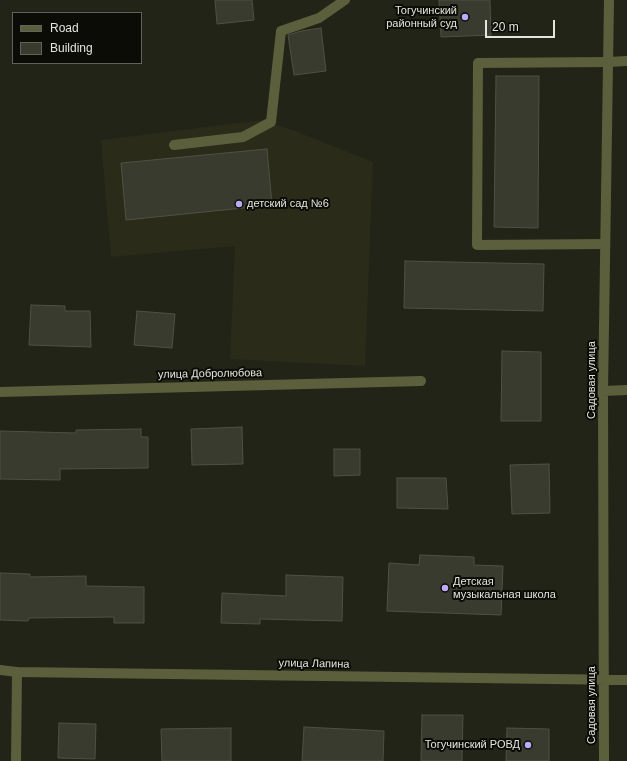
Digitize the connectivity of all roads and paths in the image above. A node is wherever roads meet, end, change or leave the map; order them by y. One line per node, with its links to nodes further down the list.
1 (345, 0): 5 (street)
2 (610, 0): 4 (street, Садовая улица)
3 (627, 61): 4 (street)
4 (608, 62): 6 (street, Садовая улица); 6 (street)
5 (174, 145)
6 (605, 244): 9 (street, Садовая улица)
7 (421, 381): 10 (street, улица Добролюбова)
8 (627, 390): 9 (street)
9 (603, 391): 13 (street, Садовая улица)
10 (0, 392)
11 (0, 670): 12 (street, улица Лапина)
12 (17, 672): 13 (street, улица Лапина); 15 (street)
13 (604, 680): 14 (street, улица Лапина); 16 (street, Садовая улица)
14 (627, 680)
15 (16, 761)
16 (604, 761)

